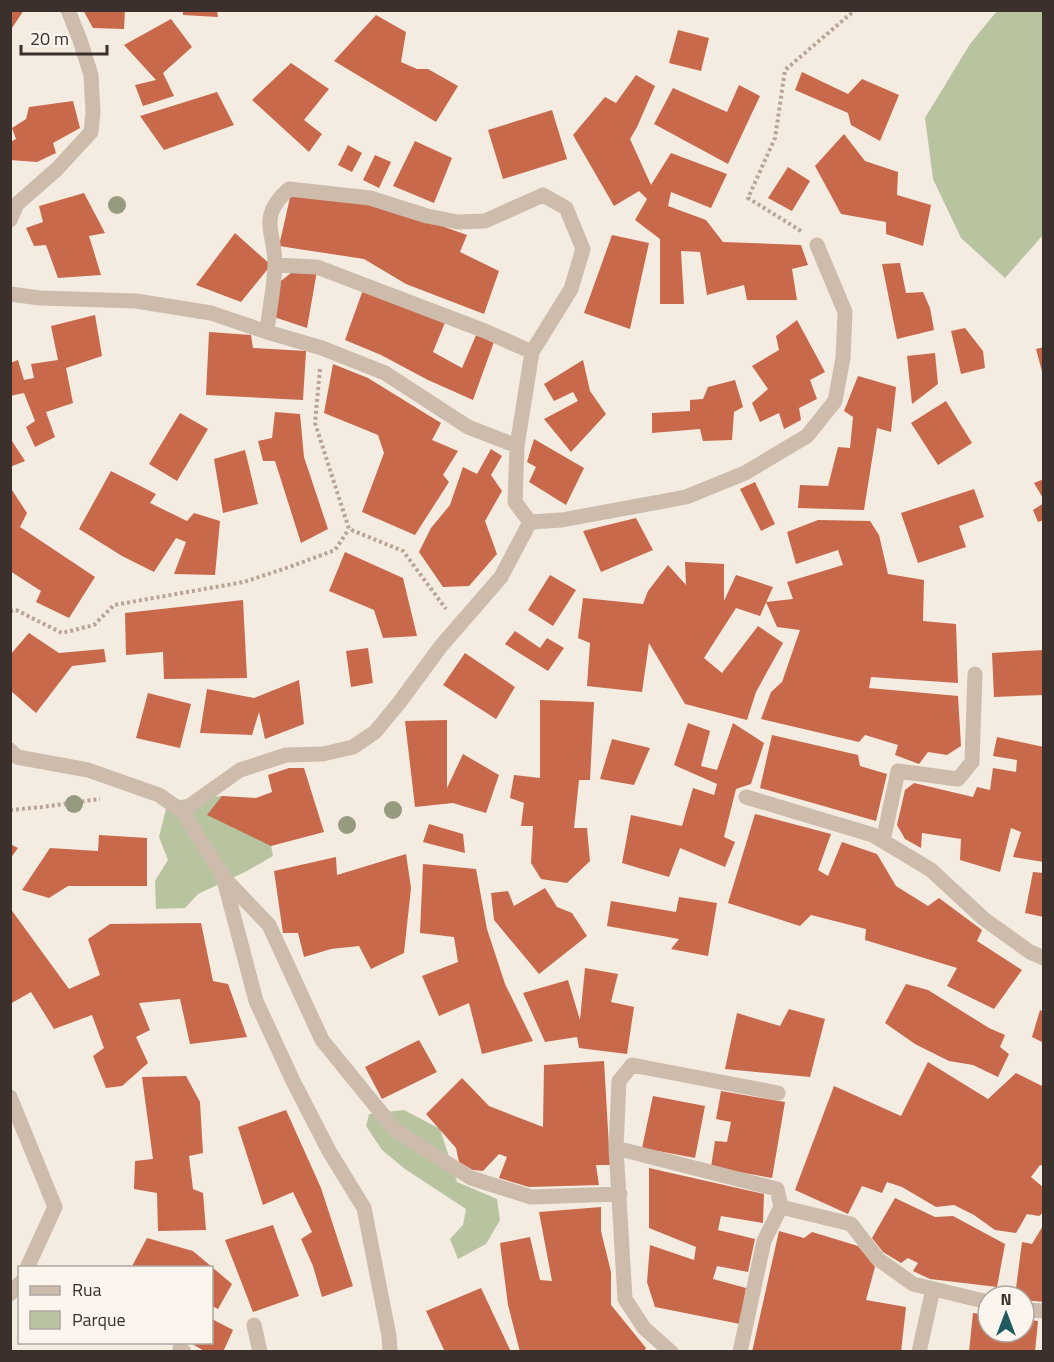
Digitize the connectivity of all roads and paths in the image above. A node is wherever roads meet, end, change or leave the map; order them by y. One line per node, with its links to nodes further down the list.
1 (68, 10): 3 (street)
2 (855, 10): 4 (path)
3 (10, 220)
4 (817, 245): 11 (street)
5 (275, 265): 7 (street); 9 (street); 9 (street)
6 (10, 294): 7 (street)
7 (267, 332): 8 (street)
8 (322, 348): 10 (street); 12 (path)
9 (532, 352): 10 (street)
10 (517, 446): 11 (street)
11 (530, 522): 14 (street)
12 (349, 529): 13 (path); 14 (path)
13 (10, 611)
14 (459, 626): 20 (street)
15 (975, 674): 21 (street)
16 (10, 750): 20 (street)
17 (746, 797): 21 (street)
18 (101, 798): 19 (path)
19 (10, 810)
20 (182, 811): 22 (street)
21 (883, 841): 23 (street)
22 (223, 876): 27 (street); 34 (street)
23 (1044, 958)
24 (778, 1093): 26 (street)
25 (10, 1097): 29 (street)
26 (616, 1148): 27 (street); 28 (street)
27 (620, 1194): 35 (street)
28 (781, 1208): 30 (street); 36 (street)
29 (28, 1266)
30 (933, 1289): 31 (street); 37 (street)
31 (976, 1299)
32 (254, 1325): 33 (street)
33 (260, 1352)
34 (390, 1352)
35 (671, 1352)
36 (740, 1352)
37 (919, 1352)

